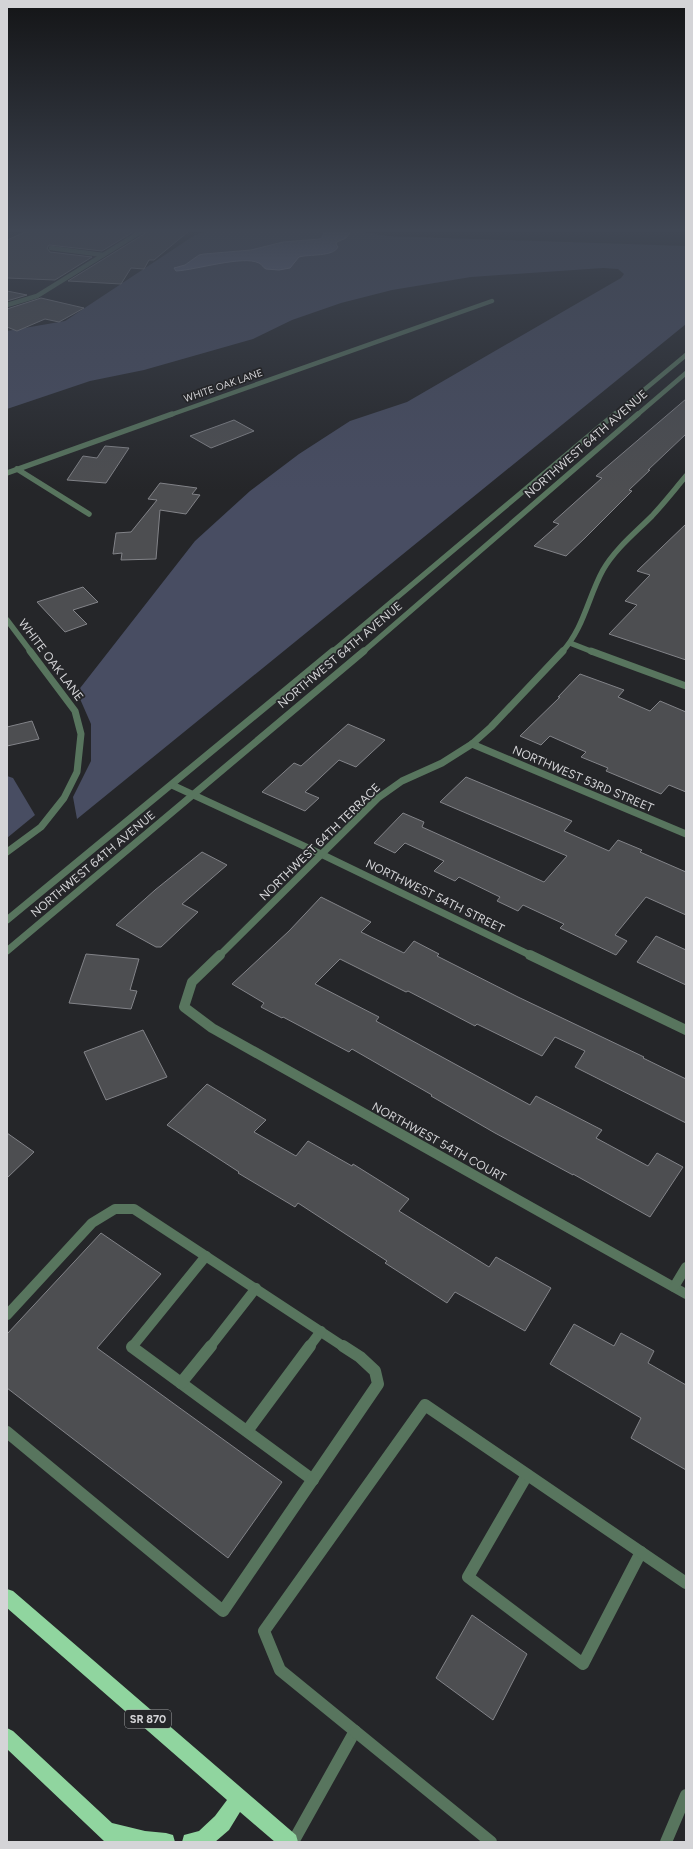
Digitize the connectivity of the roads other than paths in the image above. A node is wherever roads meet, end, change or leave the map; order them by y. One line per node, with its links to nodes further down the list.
1 (446, 317): 4 (street, WHITE OAK LANE)
2 (686, 355): 12 (street, NORTHWEST 64TH AVENUE)
3 (686, 373): 13 (street, NORTHWEST 64TH AVENUE)
4 (17, 469): 5 (street, WHITE OAK LANE); 7 (street)
5 (7, 473)
6 (686, 476): 9 (street, NORTHWEST 64TH TERRACE)
7 (89, 514)
8 (7, 620): 15 (street, WHITE OAK LANE)
9 (570, 643): 10 (street); 11 (street, NORTHWEST 64TH TERRACE)
10 (686, 686)
11 (472, 744): 14 (street, NORTHWEST 53RD STREET); 16 (street, NORTHWEST 64TH TERRACE)
12 (172, 785): 13 (street, NORTHWEST 54TH STREET); 17 (street, NORTHWEST 64TH AVENUE)
13 (194, 795): 16 (street, NORTHWEST 54TH STREET); 18 (street, NORTHWEST 64TH AVENUE)
14 (686, 834)
15 (7, 852)
16 (321, 854): 19 (street, NORTHWEST 64TH TERRACE); 20 (street, NORTHWEST 54TH STREET)
17 (7, 920)
18 (7, 951)
19 (184, 1007): 23 (street, NORTHWEST 54TH COURT)
20 (686, 1030)
21 (206, 1256): 24 (street); 26 (street); 28 (street)
22 (686, 1267): 23 (street)
23 (674, 1287): 25 (street, NORTHWEST 54TH COURT)
24 (256, 1288): 27 (street); 28 (street)
25 (686, 1294)
26 (7, 1315)
27 (321, 1331): 29 (street); 32 (street)
28 (181, 1383): 29 (street)
29 (247, 1431): 32 (street)
30 (7, 1432): 32 (street)
31 (527, 1475): 33 (street); 33 (street); 36 (street)
32 (313, 1480)
33 (641, 1552): 34 (street)
34 (686, 1583)
35 (7, 1597): 39 (highway, SR 870)
36 (355, 1731): 44 (street); 45 (street)
37 (7, 1737): 40 (highway)
38 (686, 1795): 46 (street)
39 (239, 1798): 42 (highway); 43 (highway, SR 870)
40 (113, 1836): 41 (highway)
41 (166, 1842)
42 (191, 1842)
43 (289, 1842)
44 (293, 1842)
45 (491, 1842)
46 (666, 1842)

